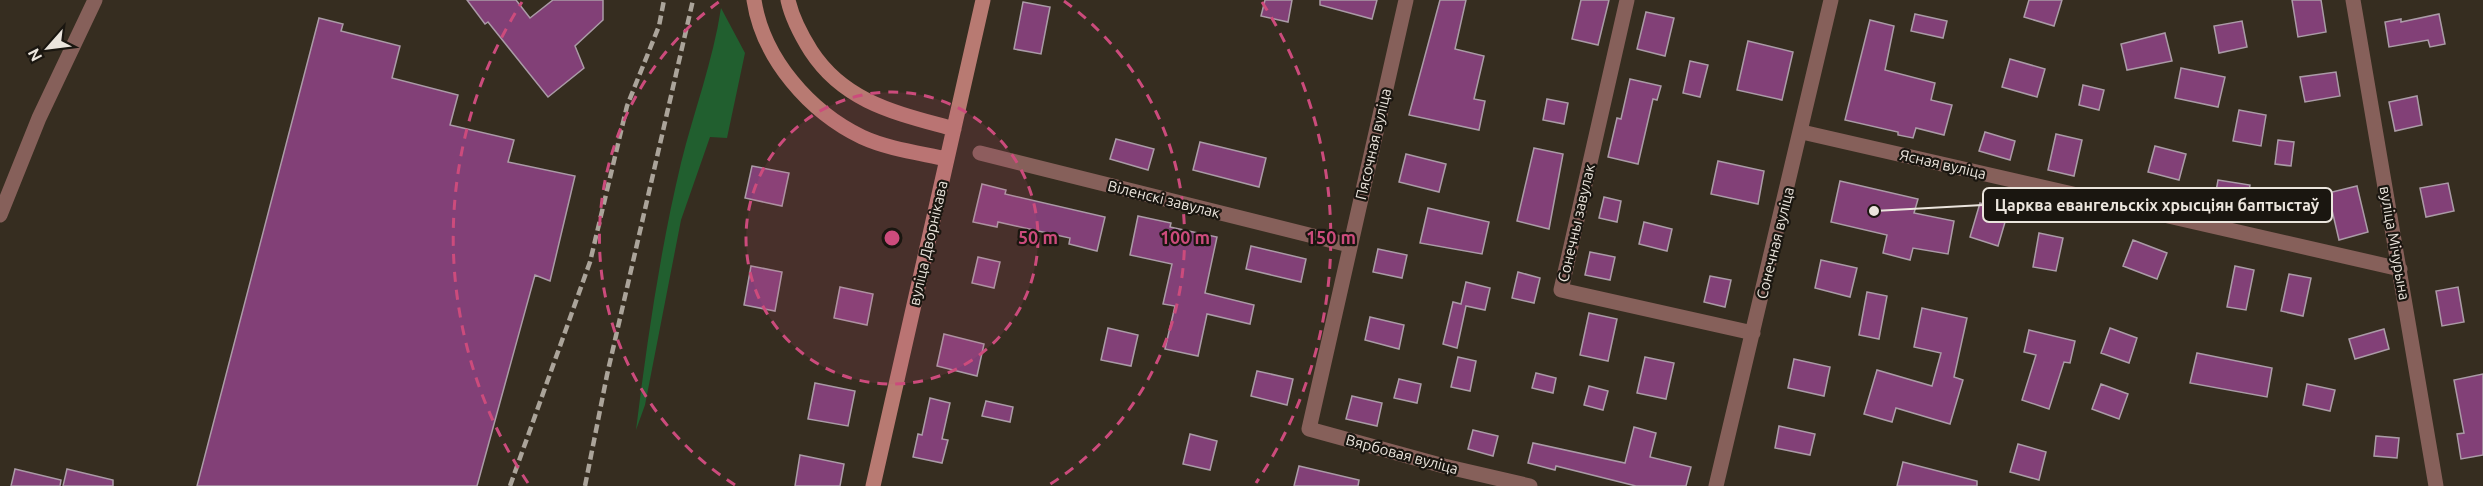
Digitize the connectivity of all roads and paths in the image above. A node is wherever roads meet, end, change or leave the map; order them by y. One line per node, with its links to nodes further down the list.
1 (95, 0): 13 (street)
2 (754, 0): 12 (main road)
3 (788, 0): 9 (main road)
4 (983, 0): 9 (main road, вуліца Дворнікава)
5 (1406, 0): 14 (street, Пясочная вуліца)
6 (1627, 0): 16 (street, Сонечны завулак)
7 (1831, 0): 10 (street, Сонечная вуліца)
8 (2353, 0): 15 (street, вуліца Мічурына)
9 (954, 129): 12 (main road, вуліца Дворнікава)
10 (1802, 132): 15 (street, Ясная вуліца); 16 (street, Сонечная вуліца)
11 (980, 153): 14 (street, Віленскі завулак)
12 (947, 159): 18 (main road, вуліца Дворнікава)
13 (0, 215)
14 (1349, 245): 17 (street, Пясочная вуліца)
15 (2400, 269): 21 (street, вуліца Мічурына)
16 (1753, 333): 20 (street, Сонечная вуліца)
17 (1309, 429): 19 (street, Вярбовая вуліца)
18 (873, 486)
19 (1530, 486)
20 (1716, 486)
21 (2436, 486)

